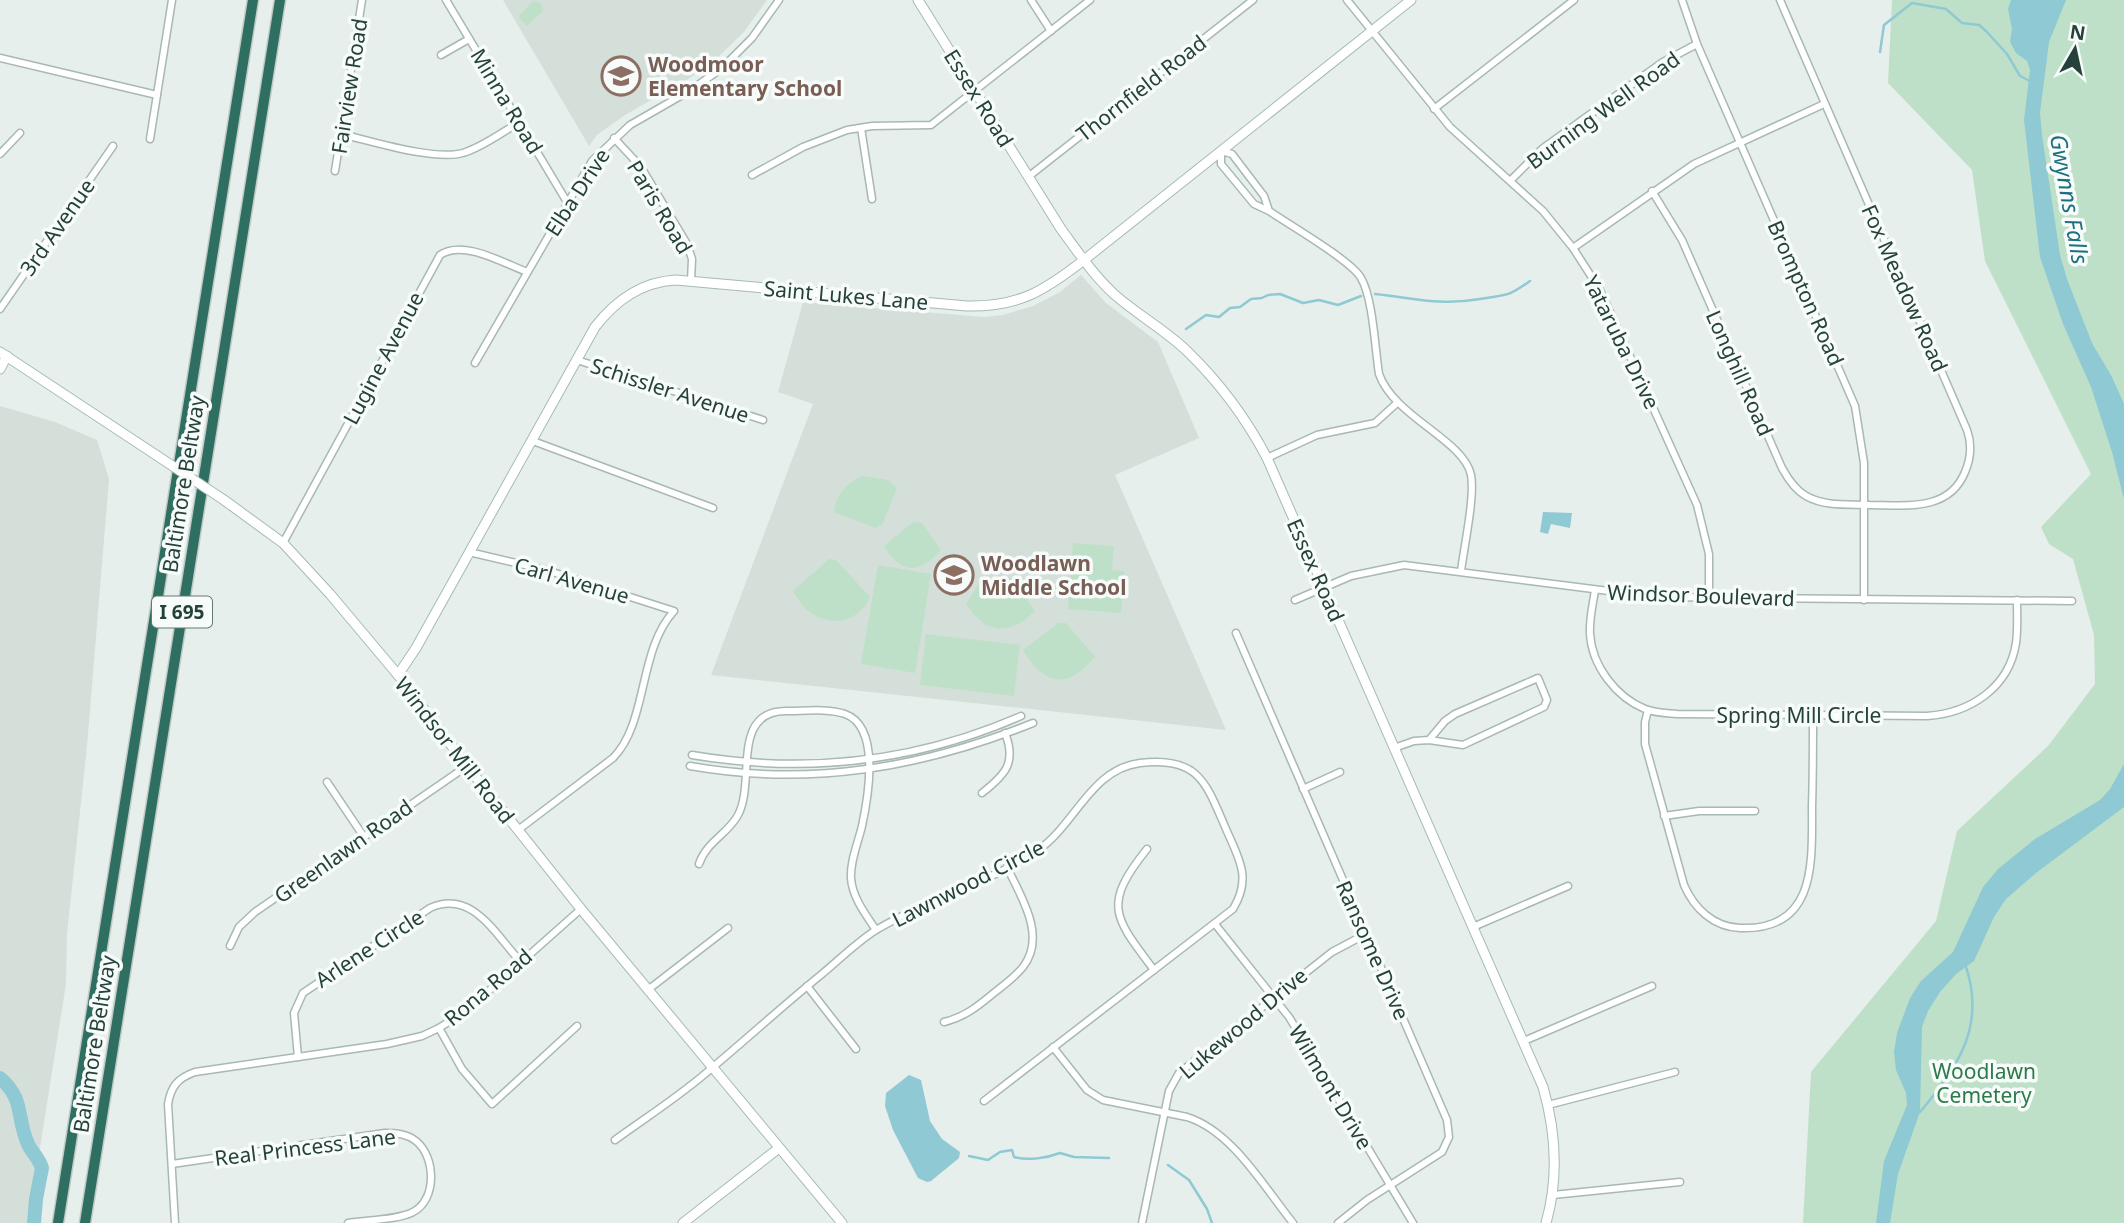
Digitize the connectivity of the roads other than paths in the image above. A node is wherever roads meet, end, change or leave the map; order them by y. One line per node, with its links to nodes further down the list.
1 (172, 0): 23 (street)
2 (253, 0): 129 (highway, Baltimore Beltway / I 695)
3 (280, 0): 130 (highway, Baltimore Beltway / I 695)
4 (362, 0): 29 (street, Fairview Road)
5 (446, 0): 18 (street, Minna Road)
6 (779, 0): 30 (street, Elba Drive)
7 (918, 0): 22 (street, Essex Road)
8 (1031, 0): 16 (street)
9 (1090, 0): 16 (street)
10 (1253, 0): 38 (street, Thornfield Road)
11 (1347, 0): 17 (street, Yataruba Drive)
12 (1411, 0): 17 (street, Saint Lukes Lane)
13 (1574, 0): 25 (street)
14 (1682, 0): 19 (street, Brompton Road)
15 (1780, 0): 24 (street, Fox Meadow Road)
16 (1051, 31): 22 (street)
17 (1371, 31): 25 (street, Yataruba Drive); 34 (street, Saint Lukes Lane)
18 (470, 39): 20 (street); 26 (street, Minna Road)
19 (1697, 44): 32 (street, Brompton Road); 39 (street, Burning Well Road)
20 (441, 55)
21 (0, 58): 23 (street)
22 (974, 91): 27 (street); 38 (street, Essex Road)
23 (157, 95): 31 (street)
24 (1824, 104): 32 (street); 57 (street, Fox Meadow Road)
25 (1434, 109): 39 (street, Yataruba Drive)
26 (520, 122): 29 (street); 42 (street, Minna Road)
27 (861, 128): 37 (street); 41 (street)
28 (20, 133): 35 (street)
29 (341, 135): 36 (street, Fairview Road)
30 (614, 138): 42 (street, Elba Drive); 47 (street, Paris Road)
31 (150, 139)
32 (1739, 142): 40 (street); 57 (street, Brompton Road)
33 (113, 146): 48 (street, 3rd Avenue)
34 (1221, 151): 43 (street); 43 (street); 45 (street, Saint Lukes Lane)
35 (0, 154)
36 (335, 171)
37 (752, 175)
38 (1028, 177): 45 (street, Essex Road)
39 (1511, 180): 44 (street, Yataruba Drive)
40 (1652, 191): 44 (street); 57 (street, Longhill Road)
41 (872, 199)
42 (567, 202): 46 (street, Elba Drive)
43 (1269, 211): 53 (street)
44 (1573, 248): 64 (street, Yataruba Drive)
45 (1084, 260): 47 (street, Saint Lukes Lane); 56 (street, Essex Road)
46 (527, 272): 51 (street, Elba Drive); 59 (street, Lugine Avenue)
47 (691, 281): 50 (street, Saint Lukes Lane)
48 (0, 309)
49 (4, 354): 52 (street); 59 (street, Windsor Mill Road, bridge)
50 (577, 360): 54 (street, Schissler Avenue); 55 (street, Saint Lukes Lane)
51 (475, 363)
52 (0, 369)
53 (1397, 403): 56 (street); 61 (street)
54 (762, 420)
55 (533, 441): 58 (street); 60 (street, Saint Lukes Lane)
56 (1267, 458): 62 (street, Essex Road)
57 (1865, 505): 66 (street, Brompton Road)
58 (713, 508)
59 (283, 543): 70 (street, Windsor Mill Road)
60 (470, 552): 70 (street, Saint Lukes Lane); 92 (street, Carl Avenue)
61 (1461, 571): 62 (street, Windsor Boulevard); 63 (street, Windsor Boulevard)
62 (1324, 587): 65 (street, Windsor Boulevard); 78 (street, Essex Road)
63 (1595, 590): 64 (street, Windsor Boulevard); 71 (street, Spring Mill Circle)
64 (1710, 598): 66 (street, Windsor Boulevard)
65 (1295, 600)
66 (1864, 600): 67 (street, Windsor Boulevard)
67 (2017, 600): 68 (street, Windsor Boulevard); 73 (street, Spring Mill Circle)
68 (2072, 600)
69 (1236, 633): 88 (street, Ransome Drive)
70 (398, 675): 82 (street, Windsor Mill Road)
71 (1648, 710): 73 (street, Spring Mill Circle); 91 (street)
72 (1021, 716): 75 (street)
73 (1813, 716): 91 (street)
74 (1033, 723): 76 (street)
75 (1001, 725): 76 (street); 80 (street)
76 (1005, 734): 84 (street); 89 (street)
77 (1429, 740): 77 (street); 78 (street)
78 (1394, 748): 101 (street, Essex Road)
79 (692, 755): 81 (street)
80 (868, 759): 81 (street); 81 (street); 84 (street)
81 (747, 763): 86 (street)
82 (467, 766): 92 (street, Windsor Mill Road); 93 (street, Greenlawn Road)
83 (690, 766): 86 (street)
84 (868, 770): 86 (street); 102 (street)
85 (1340, 772): 88 (street)
86 (747, 774): 95 (street)
87 (327, 782): 93 (street)
88 (1303, 789): 103 (street, Ransome Drive)
89 (982, 793)
90 (1755, 811): 91 (street)
91 (1664, 816)
92 (518, 830): 98 (street, Windsor Mill Road)
93 (364, 837): 104 (street, Greenlawn Road)
94 (1147, 849): 106 (street)
95 (699, 864)
96 (1007, 867): 99 (street, Lawnwood Circle); 102 (street, Lawnwood Circle); 111 (street)
97 (1568, 886): 101 (street)
98 (581, 909): 105 (street, Rona Road); 109 (street, Windsor Mill Road)
99 (1215, 924): 106 (street, Lawnwood Circle); 110 (street, Wilmont Drive)
100 (727, 928): 109 (street)
101 (1473, 928): 114 (street, Essex Road)
102 (876, 930): 108 (street, Lawnwood Circle)
103 (1366, 934): 110 (street, Lukewood Drive); 127 (street, Ransome Drive)
104 (230, 946)
105 (520, 961): 113 (street, Rona Road); 117 (street, Arlene Circle)
106 (1154, 970): 115 (street, Lawnwood Circle)
107 (1652, 985): 114 (street)
108 (807, 986): 116 (street); 118 (street, Lawnwood Circle)
109 (649, 989): 118 (street, Windsor Mill Road)
110 (1272, 997): 122 (street, Lukewood Drive); 127 (street, Wilmont Drive)
111 (944, 1022)
112 (577, 1026): 113 (street)
113 (439, 1028): 117 (street, Rona Road)
114 (1524, 1041): 121 (street, Essex Road)
115 (1053, 1046): 120 (street, Lawnwood Circle); 122 (street)
116 (856, 1049)
117 (298, 1057): 125 (street, Rona Road)
118 (712, 1069): 123 (street, Lawnwood Circle); 124 (street, Windsor Mill Road)
119 (1675, 1073): 121 (street)
120 (984, 1101)
121 (1548, 1105): 128 (street, Essex Road)
122 (1165, 1113): 135 (street, Lukewood Drive); 136 (street)
123 (615, 1140)
124 (779, 1148): 133 (street); 134 (street, Windsor Mill Road)
125 (172, 1164): 131 (street); 132 (street, Real Princess Lane)
126 (1679, 1182): 128 (street)
127 (1390, 1185): 137 (street, Ransome Drive); 138 (street, Wilmont Drive)
128 (1553, 1195): 139 (street, Essex Road)
129 (58, 1223)
130 (85, 1223)
131 (175, 1223)
132 (348, 1223)
133 (683, 1223)
134 (842, 1223)
135 (1142, 1223)
136 (1293, 1223)
137 (1338, 1223)
138 (1413, 1223)
139 (1546, 1223)

